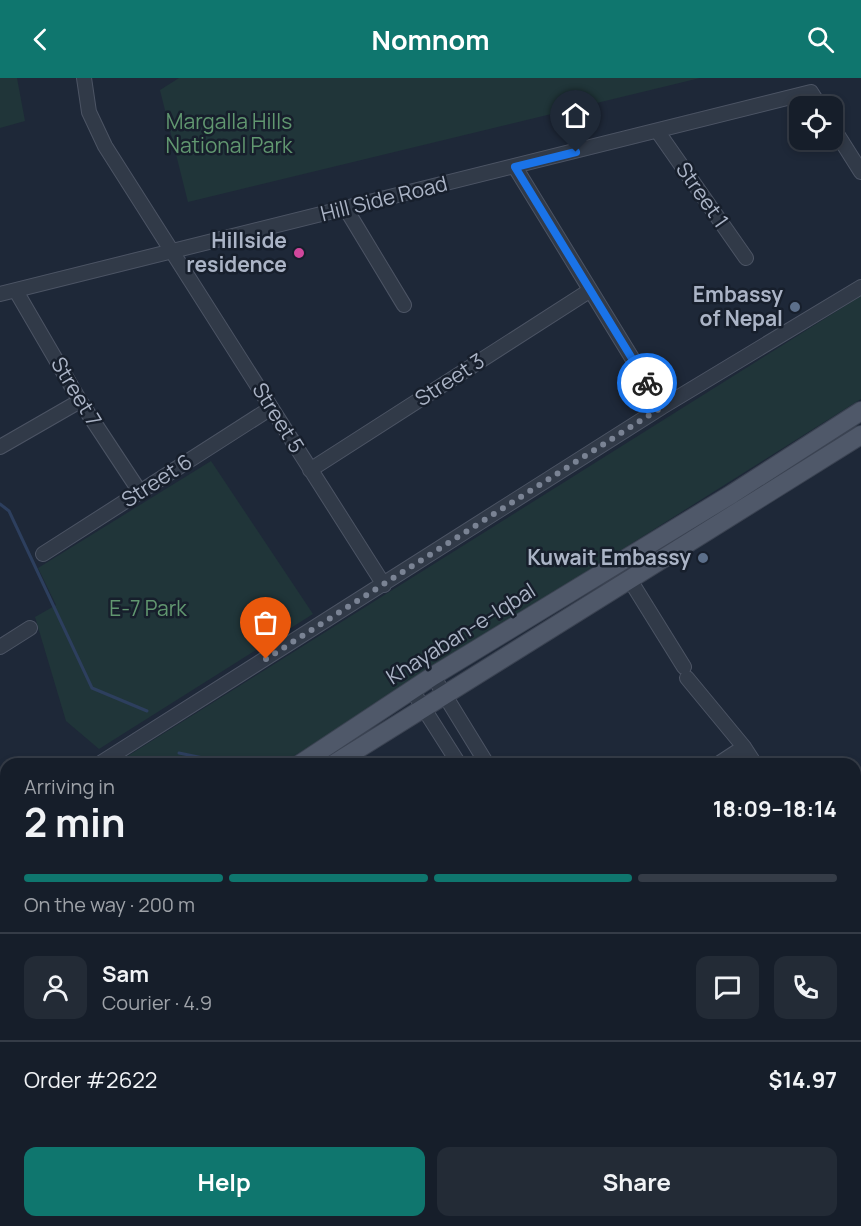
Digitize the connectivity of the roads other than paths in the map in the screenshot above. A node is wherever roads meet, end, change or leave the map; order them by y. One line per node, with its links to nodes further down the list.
1 (84, 78): 10 (street, Street 5)
2 (797, 96): 3 (street, Hill Side Road)
3 (814, 96)
4 (789, 98): 5 (street, Hill Side Road)
5 (658, 132): 7 (street, Hill Side Road); 11 (street, Street 1)
6 (843, 143): 8 (street)
7 (515, 167): 9 (street, Hill Side Road); 14 (street)
8 (861, 172)
9 (346, 209): 10 (street, Hill Side Road); 16 (street)
10 (172, 252): 13 (street, Hill Side Road); 19 (street, Street 5)
11 (746, 258)
12 (861, 287): 18 (street)
13 (16, 291): 15 (street, Hill Side Road); 17 (street, Street 7)
14 (589, 291): 18 (street); 23 (street, Street 3)
15 (0, 294)
16 (404, 304)
17 (80, 401): 22 (street); 24 (street, Street 7)
18 (662, 407): 27 (street)
19 (271, 408): 23 (street, Street 5); 24 (street, Street 6)
20 (861, 411): 30 (main road, Khayaban-e-Iqbal)
21 (861, 435): 26 (main road, Khayaban-e-Iqbal)
22 (0, 447)
23 (310, 470): 27 (street, Street 5)
24 (140, 492): 25 (street, Street 6)
25 (43, 554)
26 (630, 580): 32 (main road, Khayaban-e-Iqbal); 34 (street)
27 (384, 585): 35 (street)
28 (30, 628): 29 (street)
29 (0, 647)
30 (433, 676): 31 (main road, Khayaban-e-Iqbal); 32 (street)
31 (412, 690): 33 (street); 36 (main road, Khayaban-e-Iqbal)
32 (444, 695): 33 (main road, Khayaban-e-Iqbal); 39 (street)
33 (425, 710): 37 (main road, Khayaban-e-Iqbal); 38 (street)
34 (744, 747): 40 (street); 41 (street)
35 (109, 758)
36 (309, 758)
37 (344, 758)
38 (455, 758)
39 (483, 758)
40 (727, 758)
41 (751, 758)

